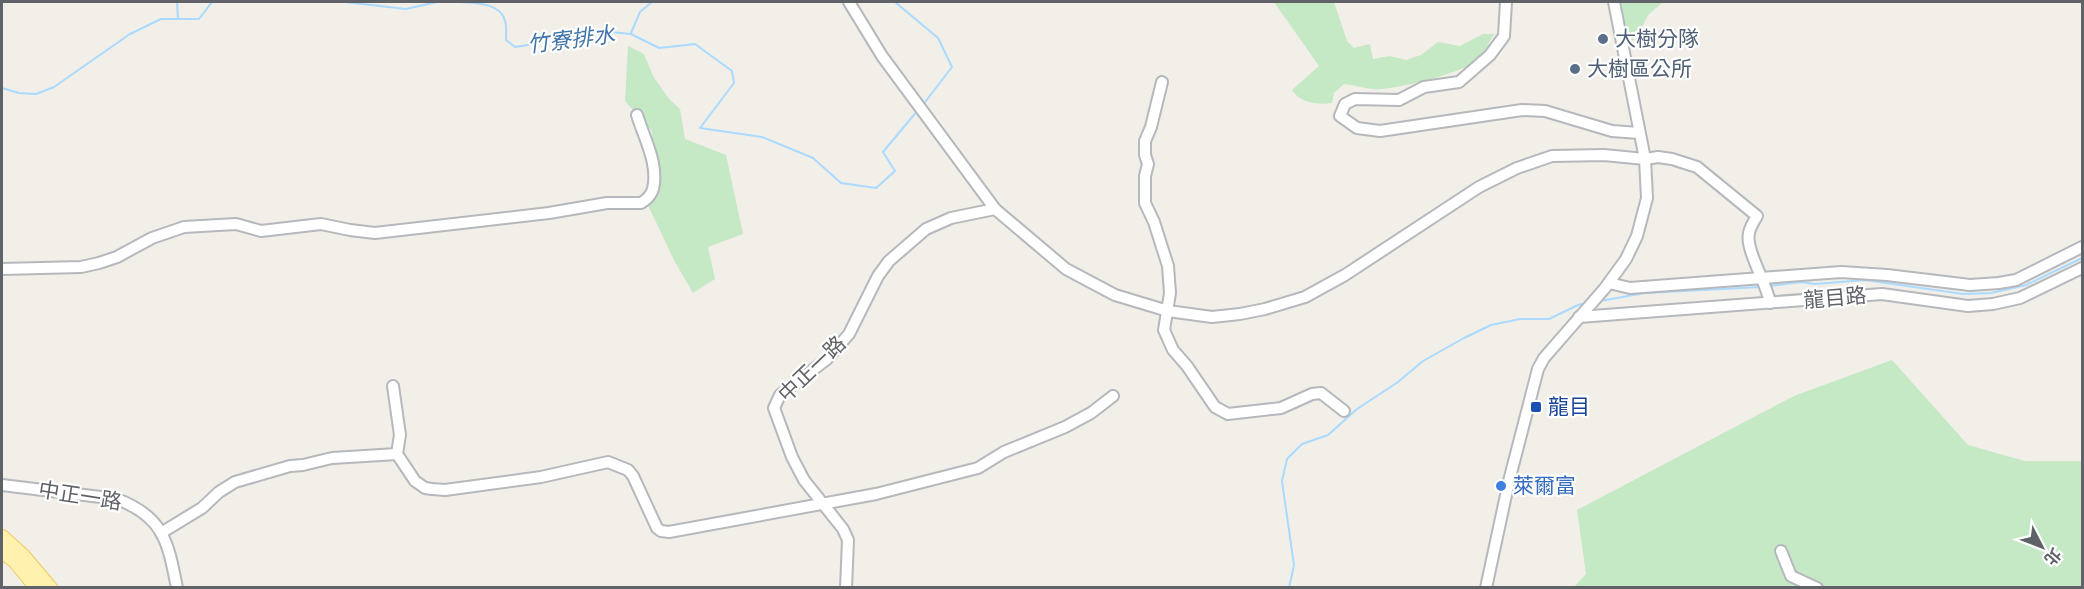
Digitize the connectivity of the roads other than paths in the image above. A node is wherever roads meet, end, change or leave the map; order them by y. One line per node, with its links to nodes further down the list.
1 (849, 2): 8 (street)
2 (1506, 2): 6 (street)
3 (1614, 2): 6 (street)
4 (1162, 82): 19 (street)
5 (637, 115): 12 (street)
6 (1639, 133): 7 (street)
7 (1645, 159): 14 (street); 15 (street); 19 (street)
8 (995, 209): 19 (street); 26 (street, 中正一路)
9 (2082, 247): 10 (street, 龍目路)
10 (2065, 266): 11 (street, 龍目路); 16 (street, 龍目路); 16 (street, 龍目路)
11 (2082, 268)
12 (2, 269)
13 (1887, 276): 14 (street, 龍目路); 16 (street, 龍目路); 17 (street)
14 (1764, 280): 15 (street, 龍目路); 18 (street)
15 (1607, 286): 20 (street)
16 (2018, 289): 17 (street, 龍目路)
17 (1882, 291): 18 (street, 龍目路)
18 (1769, 300): 20 (street, 龍目路)
19 (1168, 311): 23 (street)
20 (1579, 317): 35 (street)
21 (393, 386): 24 (street)
22 (1113, 396): 26 (street)
23 (1344, 411)
24 (397, 454): 26 (street); 27 (street)
25 (2, 485): 27 (street, 中正一路)
26 (823, 504): 34 (street, 中正一路)
27 (161, 533): 33 (street, 中正一路)
28 (2, 537): 32 (main road)
29 (1782, 550): 36 (street)
30 (2, 551): 31 (main road)
31 (37, 588)
32 (50, 588)
33 (177, 588)
34 (846, 588)
35 (1486, 588)
36 (1817, 588)

